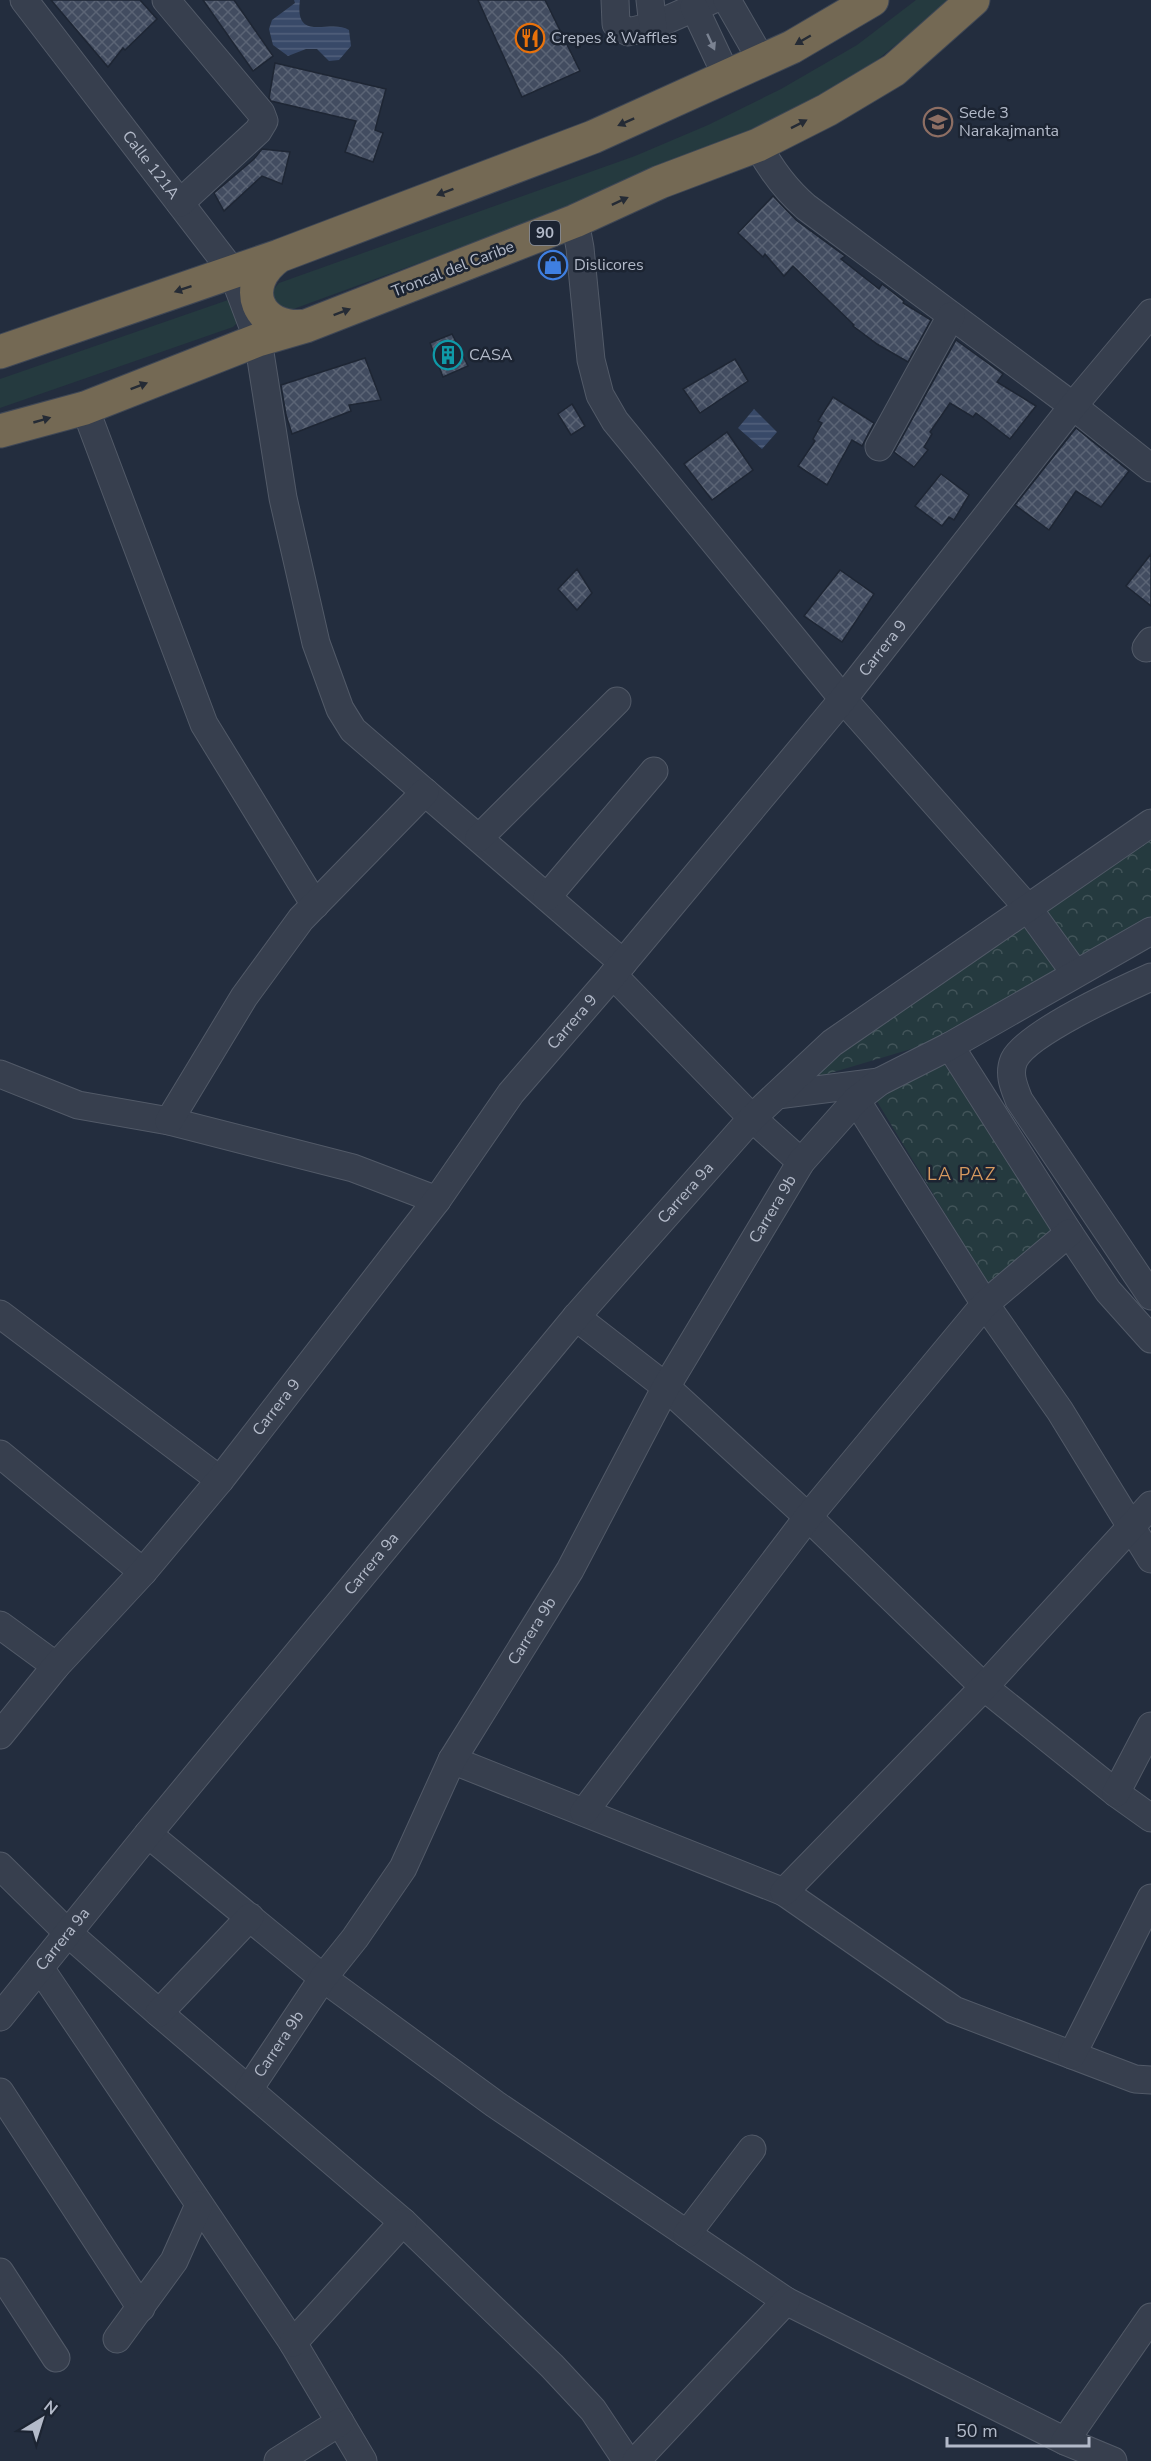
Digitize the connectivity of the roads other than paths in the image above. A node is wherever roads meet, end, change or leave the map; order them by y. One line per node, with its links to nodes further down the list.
1 (24, 0): 13 (street, Calle 121A)
2 (166, 0): 13 (street)
3 (615, 0): 9 (street)
4 (727, 0): 10 (street)
5 (872, 0): 8 (highway)
6 (973, 0): 12 (highway, Troncal del Caribe / 90, one-way to 6)
7 (703, 4): 9 (street); 11 (street, one-way to 11)
8 (839, 11): 10 (highway, one-way to 10)
9 (652, 13)
10 (762, 61): 11 (highway)
11 (727, 77): 15 (highway, one-way to 15)
12 (758, 145): 14 (highway, Troncal del Caribe / 90, one-way to 12); 18 (street)
13 (180, 203): 16 (street, Calle 121A)
14 (575, 221): 19 (highway, Troncal del Caribe / 90, one-way to 14); 27 (street)
15 (279, 256): 16 (highway); 19 (highway)
16 (232, 271): 20 (street, Calle 121A); 21 (highway, one-way to 21)
17 (1151, 313): 22 (street, Carrera 9)
18 (951, 316): 22 (street); 25 (street)
19 (306, 326): 20 (highway, Troncal del Caribe / 90)
20 (258, 340): 23 (highway, Troncal del Caribe / 90, one-way to 20); 30 (street, Calle 121A)
21 (0, 352)
22 (1073, 406): 26 (street); 27 (street, Carrera 9)
23 (85, 408): 24 (highway, Troncal del Caribe / 90, one-way to 23); 34 (street)
24 (0, 432)
25 (879, 447)
26 (1151, 468)
27 (843, 699): 35 (street); 37 (street, Carrera 9)
28 (617, 701): 32 (street)
29 (654, 771): 33 (street)
30 (425, 792): 32 (street, Calle 121A); 34 (street)
31 (1151, 823): 35 (street, Carrera 9a)
32 (479, 838): 33 (street, Calle 121A)
33 (547, 897): 37 (street, Calle 121A)
34 (315, 905): 46 (street)
35 (1026, 907): 38 (street); 43 (street, Carrera 9a)
36 (1151, 931): 38 (street)
37 (618, 969): 45 (street, Calle 121A); 48 (street, Carrera 9)
38 (1075, 974): 40 (street)
39 (1151, 977): 50 (street)
40 (950, 1046): 42 (street); 49 (street)
41 (0, 1074): 46 (street)
42 (879, 1082): 43 (street); 44 (street, Carrera 9b)
43 (777, 1095): 45 (street, Carrera 9a)
44 (856, 1100): 47 (street, Carrera 9b); 51 (street)
45 (752, 1118): 47 (street, Calle 121A); 53 (street, Carrera 9a)
46 (169, 1121): 48 (street)
47 (801, 1162): 55 (street, Carrera 9b)
48 (436, 1200): 57 (street, Carrera 9)
49 (1069, 1233): 51 (street); 54 (street)
50 (1151, 1296)
51 (985, 1304): 59 (street); 60 (street)
52 (0, 1314): 57 (street)
53 (576, 1317): 55 (street); 72 (street, Carrera 9a)
54 (1151, 1340)
55 (666, 1387): 59 (street); 68 (street, Carrera 9b)
56 (0, 1454): 62 (street)
57 (220, 1480): 62 (street, Carrera 9)
58 (1151, 1504): 60 (street)
59 (808, 1517): 65 (street); 70 (street)
60 (1130, 1527): 61 (street); 65 (street)
61 (1151, 1559)
62 (143, 1572): 64 (street, Carrera 9)
63 (0, 1625): 64 (street)
64 (56, 1666): 67 (street, Carrera 9)
65 (984, 1687): 69 (street); 74 (street)
66 (1151, 1726): 69 (street)
67 (0, 1735)
68 (452, 1760): 70 (street); 79 (street, Carrera 9b)
69 (1116, 1793): 71 (street)
70 (584, 1812): 74 (street)
71 (1151, 1818)
72 (148, 1834): 76 (street); 77 (street, Carrera 9a)
73 (0, 1866): 77 (street)
74 (784, 1893): 82 (street)
75 (1151, 1898): 82 (street)
76 (250, 1917): 79 (street); 80 (street)
77 (68, 1933): 78 (street, Carrera 9a); 80 (street)
78 (40, 1968): 81 (street, Carrera 9a); 87 (street)
79 (323, 1977): 84 (street, Carrera 9b); 89 (street)
80 (159, 2013): 84 (street)
81 (0, 2017)
82 (1072, 2055): 83 (street)
83 (1151, 2080)
84 (249, 2089): 88 (street)
85 (0, 2092): 92 (street)
86 (752, 2149): 89 (street)
87 (199, 2205): 92 (street); 95 (street)
88 (403, 2222): 95 (street); 101 (street)
89 (687, 2234): 91 (street)
90 (0, 2272): 96 (street)
91 (786, 2301): 98 (street); 102 (street)
92 (141, 2308): 94 (street)
93 (1151, 2317): 98 (street)
94 (117, 2339)
95 (293, 2343): 97 (street)
96 (56, 2358)
97 (340, 2422): 99 (street); 100 (street)
98 (1065, 2441): 103 (street)
99 (278, 2461)
100 (363, 2461)
101 (627, 2461)
102 (636, 2461)
103 (1113, 2461)

